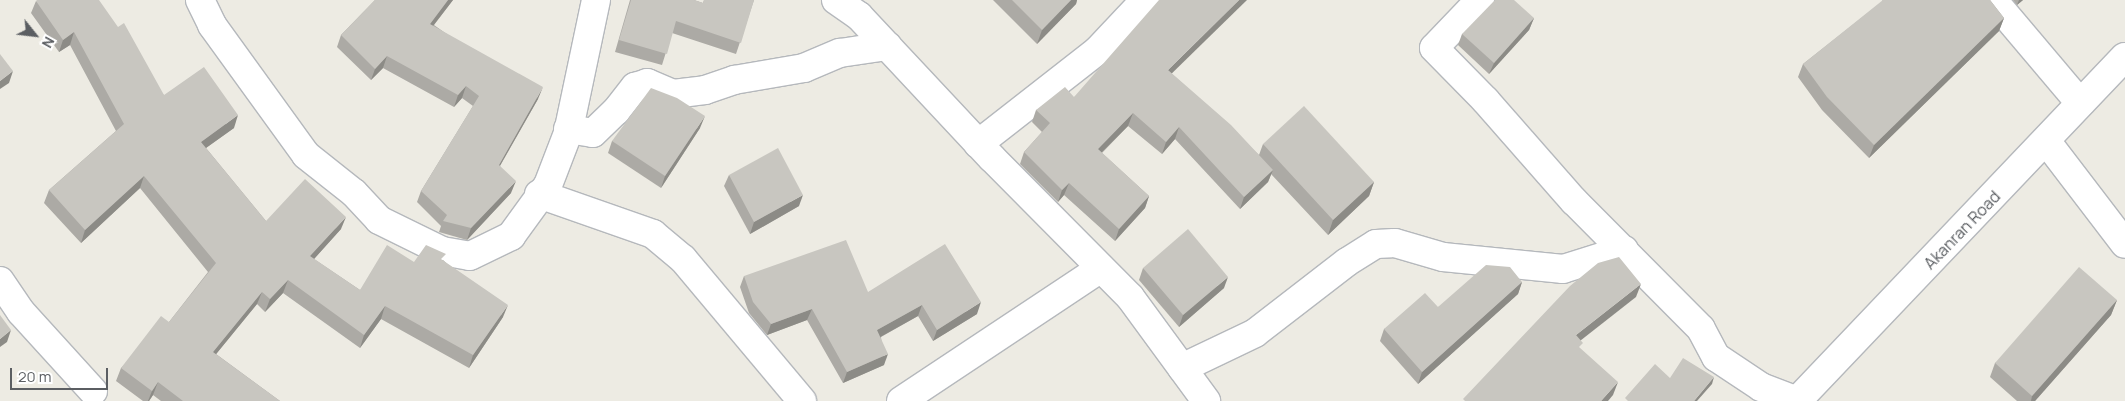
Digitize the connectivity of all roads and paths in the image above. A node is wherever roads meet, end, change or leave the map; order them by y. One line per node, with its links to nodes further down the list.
1 (200, 0): 13 (street)
2 (596, 0): 10 (street)
3 (836, 0): 7 (street)
4 (1145, 0): 12 (street)
5 (1480, 0): 15 (street)
6 (1993, 0): 9 (street)
7 (887, 46): 10 (street); 12 (street)
8 (2125, 57): 9 (street, Akanran Road)
9 (2080, 104): 11 (street, Akanran Road)
10 (568, 129): 13 (street)
11 (2047, 142): 14 (street); 23 (street, Akanran Road)
12 (978, 144): 16 (street)
13 (539, 194): 20 (street)
14 (2125, 244)
15 (1624, 250): 18 (street); 23 (street)
16 (1101, 268): 18 (street); 21 (street)
17 (0, 280): 19 (street)
18 (1182, 368): 22 (street)
19 (93, 390)
20 (802, 401)
21 (901, 401)
22 (1206, 401)
23 (1798, 401)

